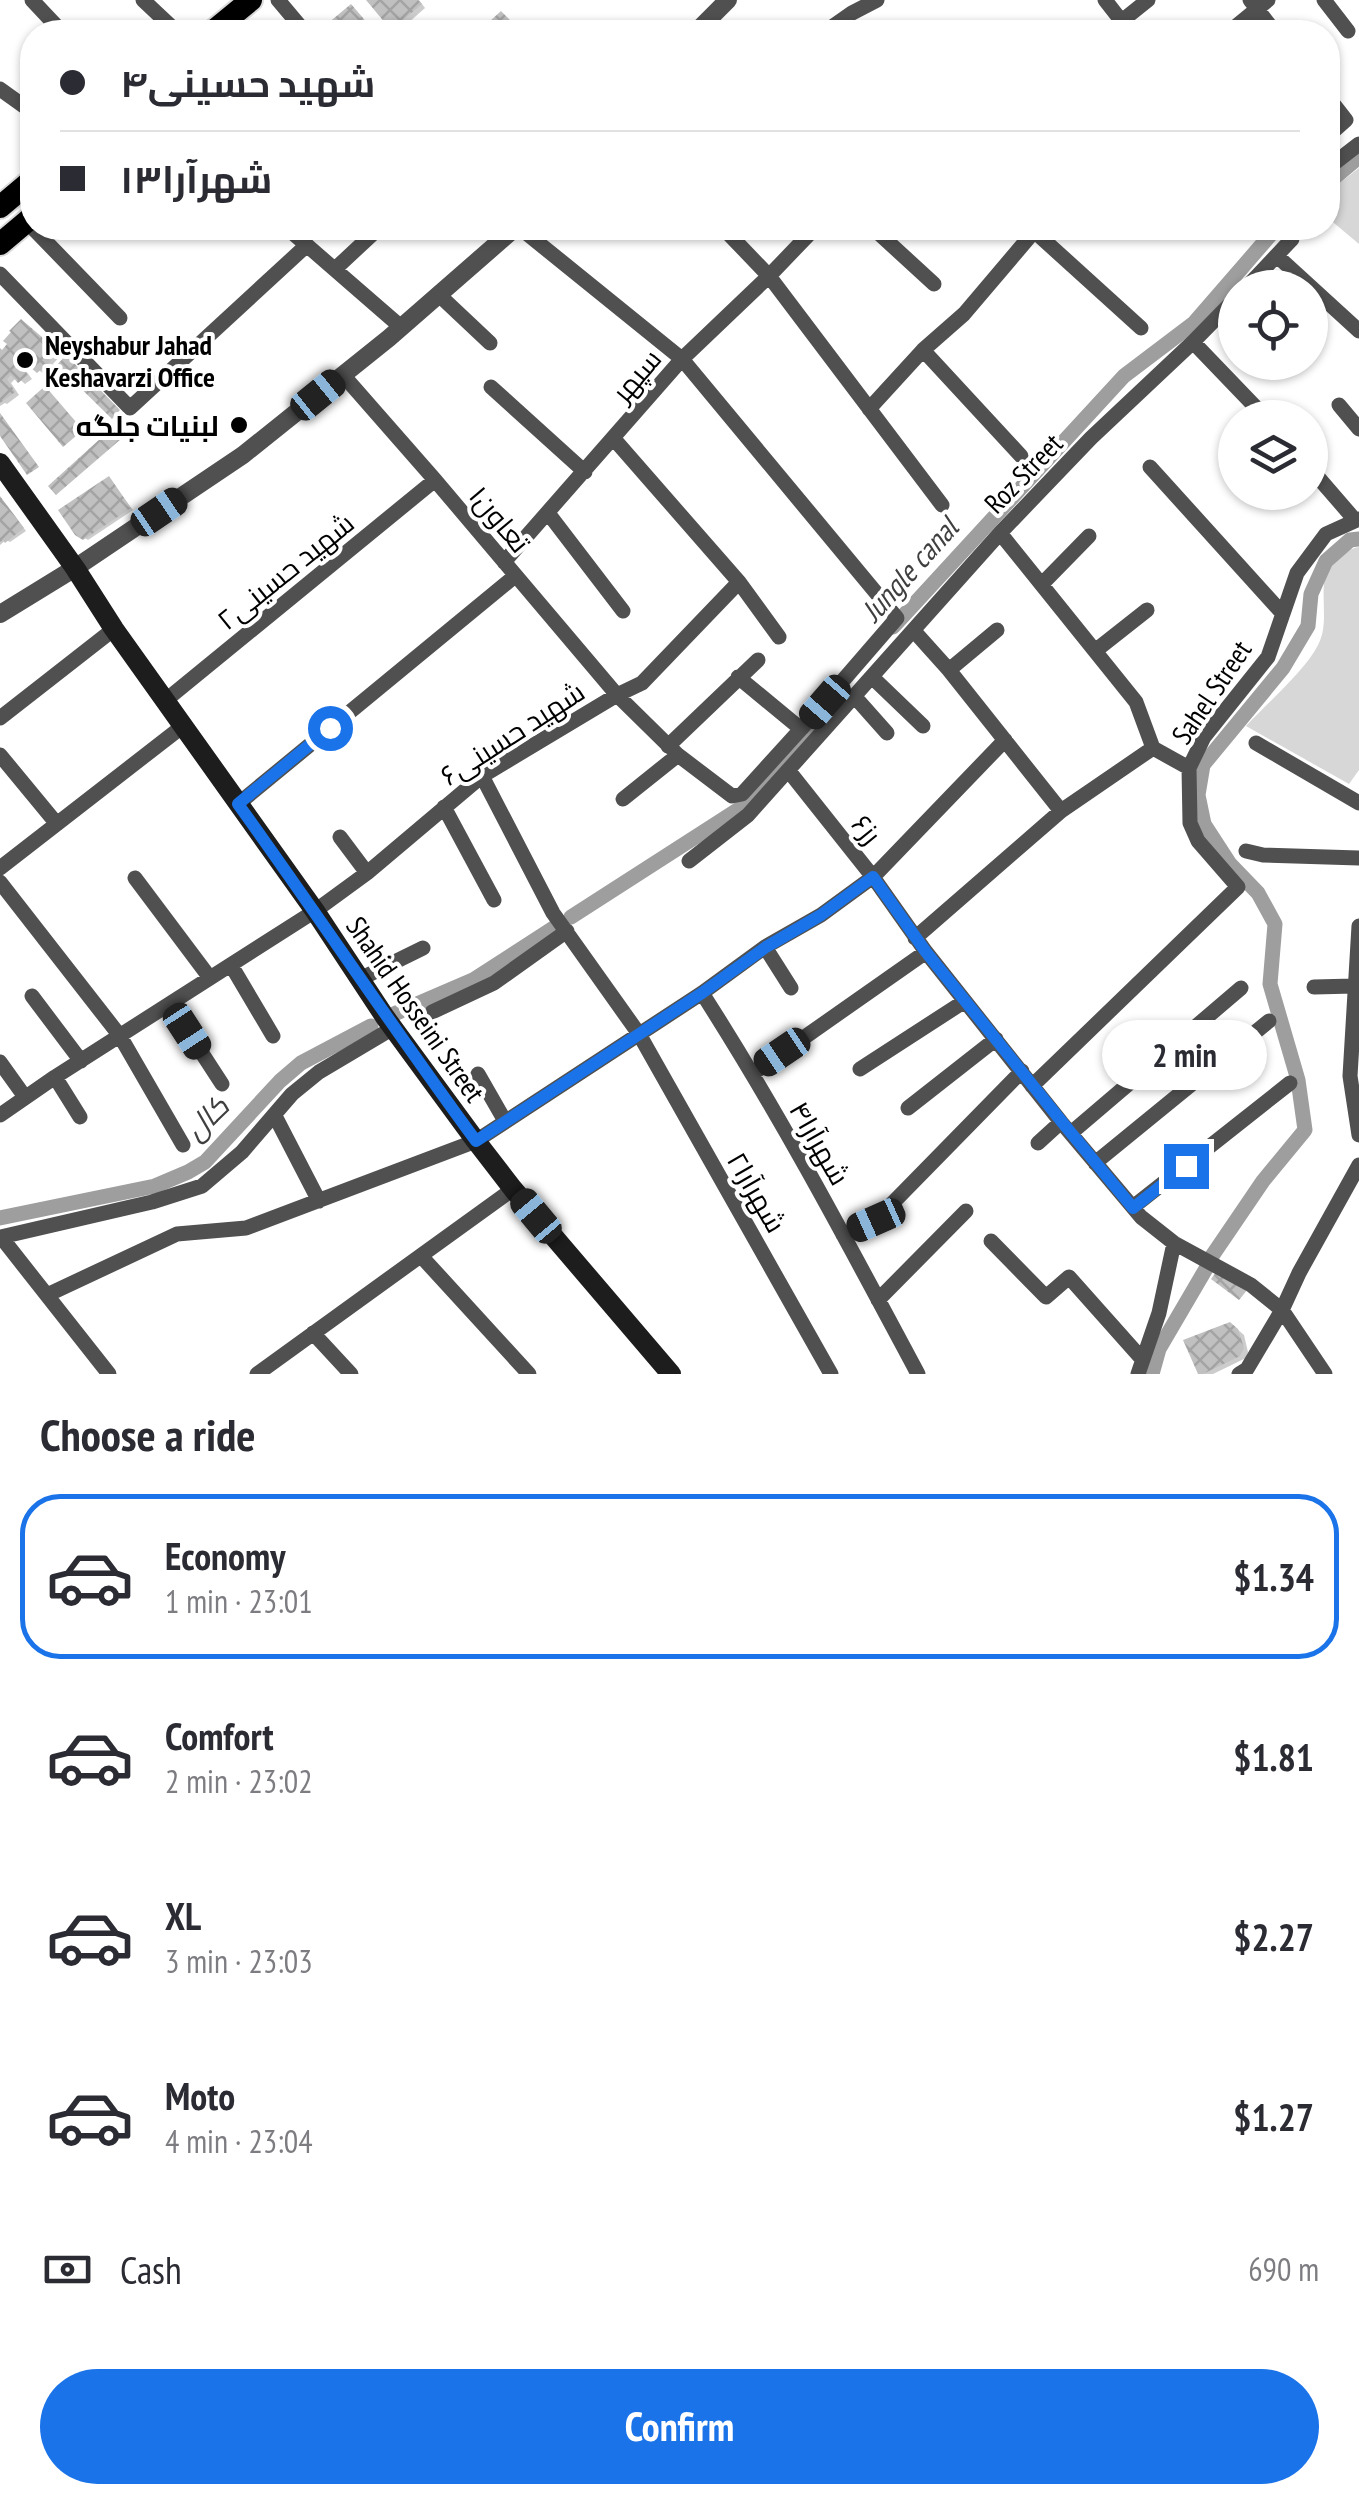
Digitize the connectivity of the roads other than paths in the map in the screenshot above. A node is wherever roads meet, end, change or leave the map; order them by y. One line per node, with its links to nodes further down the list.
1 (32, 0): 9 (street)
2 (144, 0): 10 (street)
3 (251, 0): 11 (main road)
4 (278, 0): 12 (street)
5 (728, 0): 13 (street)
6 (877, 0): 14 (street)
7 (1148, 0): 15 (street)
8 (1324, 0): 16 (street)
9 (51, 20)
10 (165, 20)
11 (227, 20)
12 (295, 20)
13 (708, 20)
14 (842, 20)
15 (1128, 20)
16 (1339, 20)
17 (1340, 21): 18 (street)
18 (1348, 31)
19 (20, 190): 20 (main road)
20 (0, 207)
21 (20, 227): 33 (main road)
22 (49, 240): 43 (street)
23 (301, 240): 34 (street)
24 (366, 240): 36 (street)
25 (503, 240): 41 (street)
26 (533, 240): 50 (street)
27 (734, 240): 39 (street)
28 (804, 240): 39 (street, سپهر)
29 (886, 240): 40 (street)
30 (1027, 240): 49 (street)
31 (1048, 240): 45 (street)
32 (1290, 240): 35 (street)
33 (0, 244)
34 (307, 245): 36 (street); 38 (street)
35 (1277, 256): 37 (street); 46 (street)
36 (335, 269): 44 (street)
37 (1263, 270)
38 (0, 274)
39 (769, 276): 50 (street, سپهر); 55 (street)
40 (934, 284)
41 (438, 294): 44 (street); 48 (street)
42 (1218, 316): 47 (street, Roz Street)
43 (120, 318)
44 (401, 327): 51 (street)
45 (1140, 328)
46 (1359, 331)
47 (1193, 342): 53 (street); 67 (street, Roz Street)
48 (490, 343)
49 (923, 350): 55 (street); 58 (street)
50 (682, 359): 57 (street, سپهر); 92 (street)
51 (342, 375): 62 (street, تعاون۱); 69 (street)
52 (491, 387): 61 (street)
53 (1249, 400)
54 (1340, 405): 56 (street)
55 (869, 410): 64 (street)
56 (1359, 429)
57 (614, 439): 61 (street, سپهر); 71 (street)
58 (1021, 456)
59 (0, 463): 69 (main road, Shahid Hosseini Street)
60 (1150, 467): 76 (street)
61 (585, 472): 65 (street, سپهر)
62 (436, 480): 70 (street, تعاون۱); 88 (street, شهید حسینی۲)
63 (1328, 488): 66 (street)
64 (942, 505)
65 (548, 513): 70 (street, سپهر); 74 (street)
66 (1357, 519): 76 (street, Sahel Street)
67 (1000, 533): 72 (street); 79 (street, Roz Street)
68 (1089, 536): 72 (street)
69 (75, 568): 75 (street); 77 (main road, Shahid Hosseini Street)
70 (510, 569): 86 (street, تعاون۱); 104 (street, سپهر)
71 (739, 582): 80 (street); 86 (street)
72 (1042, 584): 81 (street)
73 (1147, 610): 81 (street)
74 (623, 611)
75 (0, 614)
76 (1282, 614): 99 (street, Sahel Street)
77 (114, 630): 88 (main road, Shahid Hosseini Street); 89 (street)
78 (996, 630): 83 (street)
79 (914, 631): 83 (street); 85 (street, Roz Street)
80 (779, 637)
81 (1095, 652): 96 (street)
82 (758, 660): 84 (street)
83 (949, 670): 94 (street)
84 (738, 677): 92 (street); 97 (street)
85 (873, 678): 87 (street, Roz Street); 91 (street)
86 (618, 694): 97 (street, شهید حسینی۶); 101 (street, شهید حسینی۶)
87 (855, 697): 93 (street); 100 (street, Roz Street)
88 (166, 700): 90 (main road, Shahid Hosseini Street)
89 (0, 718)
90 (183, 726): 104 (main road, Shahid Hosseini Street); 107 (street)
91 (923, 726)
92 (801, 730): 97 (street, شهید حسینی۶)
93 (888, 733)
94 (1005, 740): 106 (street); 114 (street)
95 (1256, 743): 103 (street)
96 (1153, 748): 99 (street, Sahel Street); 106 (street)
97 (673, 750): 102 (street)
98 (0, 755): 107 (street)
99 (1189, 768): 153 (street)
100 (788, 770): 111 (street, Roz Street); 114 (street, رز۶)
101 (482, 776): 105 (street, شهید حسینی۶); 120 (street, شهرآرا۲)
102 (623, 799)
103 (1359, 802)
104 (238, 804): 118 (main road, Shahid Hosseini Street)
105 (444, 807): 113 (street, شهید حسینی۶); 117 (street)
106 (1061, 812): 122 (street)
107 (57, 824): 112 (street)
108 (340, 836): 113 (street)
109 (1246, 851): 110 (street)
110 (1359, 858)
111 (689, 861)
112 (0, 868)
113 (368, 874): 118 (street, شهید حسینی۶)
114 (873, 877): 122 (street, رز۶); 123 (street)
115 (134, 878): 126 (street)
116 (0, 882): 141 (street)
117 (494, 900)
118 (315, 912): 125 (street, شهید حسینی۶); 127 (main road, Shahid Hosseini Street)
119 (1359, 926): 121 (street)
120 (567, 932): 137 (street); 140 (street, شهرآرا۲)
121 (1359, 935): 128 (street)
122 (920, 945): 134 (street, رز۶); 149 (street)
123 (766, 947): 130 (street); 132 (street)
124 (423, 948): 127 (street)
125 (231, 965): 126 (street, شهید حسینی۶); 142 (street)
126 (210, 978): 135 (street, شهید حسینی۶)
127 (360, 979): 139 (main road, Shahid Hosseini Street)
128 (1354, 986): 129 (street); 136 (street)
129 (1314, 987)
130 (791, 988)
131 (1241, 988): 160 (street)
132 (702, 993): 140 (street); 149 (street, شهرآرا۴)
133 (32, 996): 144 (street)
134 (965, 1001): 143 (street, رز۶); 146 (street)
135 (170, 1004): 141 (street, شهید حسینی۶); 152 (street)
136 (1356, 1011): 161 (street)
137 (432, 1012)
138 (1269, 1021): 165 (street)
139 (394, 1028): 157 (street); 162 (main road, Shahid Hosseini Street)
140 (639, 1034): 159 (street); 186 (street, شهرآرا۲)
141 (120, 1036): 144 (street, شهید حسینی۶); 164 (street)
142 (272, 1036)
143 (996, 1039): 147 (street, رز۶); 155 (street)
144 (81, 1061): 150 (street, شهید حسینی۶)
145 (0, 1062): 154 (street)
146 (860, 1069)
147 (1022, 1071): 153 (street, رز۶); 171 (street)
148 (478, 1074): 159 (street)
149 (752, 1074): 171 (street, شهرآرا۴)
150 (55, 1078): 154 (street, شهید حسینی۶); 158 (street)
151 (1290, 1083): 169 (street)
152 (222, 1084)
153 (1032, 1086): 160 (street, رز۶)
154 (26, 1097): 156 (street, شهید حسینی۶)
155 (908, 1108)
156 (0, 1116)
157 (276, 1116): 168 (street); 172 (street)
158 (80, 1117)
159 (504, 1121): 162 (street)
160 (1066, 1128): 163 (street); 165 (street, رز۶)
161 (1359, 1135)
162 (476, 1141): 167 (main road, Shahid Hosseini Street); 168 (street)
163 (1038, 1143)
164 (183, 1145)
165 (1095, 1162): 169 (street, رز۶)
166 (1359, 1164): 178 (street)
167 (513, 1189): 175 (street); 185 (main road, Shahid Hosseini Street)
168 (318, 1200): 176 (street)
169 (1133, 1208): 174 (street, رز۶)
170 (966, 1211): 177 (street)
171 (843, 1235): 177 (street, شهرآرا۴)
172 (1, 1237): 176 (street)
173 (990, 1242): 180 (street)
174 (1174, 1242): 178 (street, رز۶); 180 (street)
175 (421, 1256): 179 (street); 184 (street)
176 (47, 1295): 181 (street)
177 (878, 1300): 187 (street, شهرآرا۴)
178 (1282, 1310): 188 (street); 189 (street, رز۶)
179 (313, 1333): 182 (street); 183 (street)
180 (1140, 1366)
181 (109, 1374)
182 (257, 1374)
183 (351, 1374)
184 (528, 1374)
185 (670, 1374)
186 (831, 1374)
187 (918, 1374)
188 (1239, 1374)
189 (1324, 1374)

